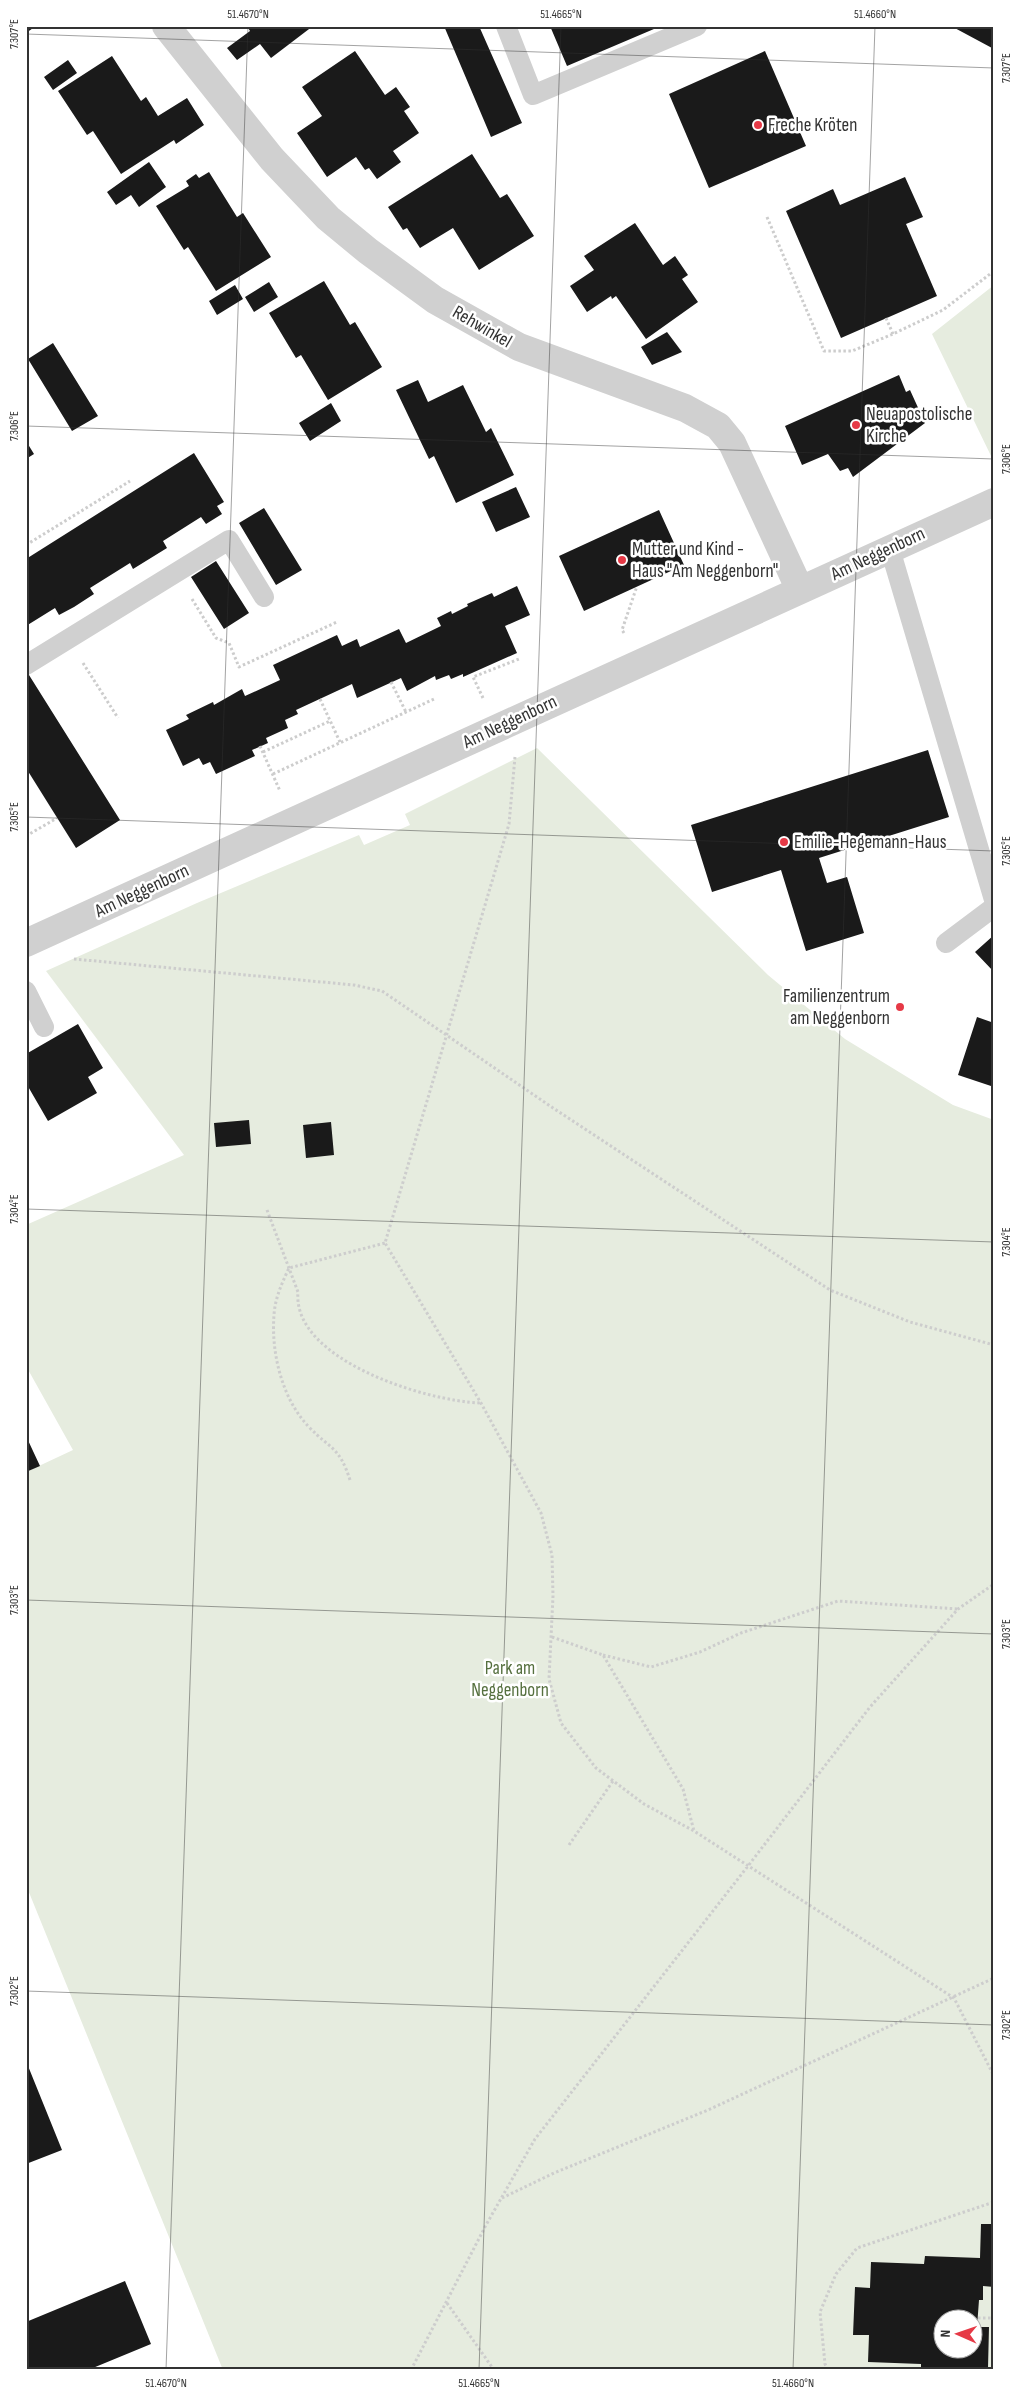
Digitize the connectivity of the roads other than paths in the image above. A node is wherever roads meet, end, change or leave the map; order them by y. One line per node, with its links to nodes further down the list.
1 (166, 26): 6 (street, Rehwinkel)
2 (506, 26): 3 (lane)
3 (697, 26)
4 (994, 502): 5 (street, Am Neggenborn)
5 (890, 549): 6 (street, Am Neggenborn); 9 (lane)
6 (800, 590): 12 (street, Am Neggenborn)
7 (264, 597): 8 (lane)
8 (26, 665)
9 (994, 900)
10 (994, 908): 11 (lane)
11 (946, 943)
12 (26, 944)
13 (26, 991): 14 (lane)
14 (44, 1027)

